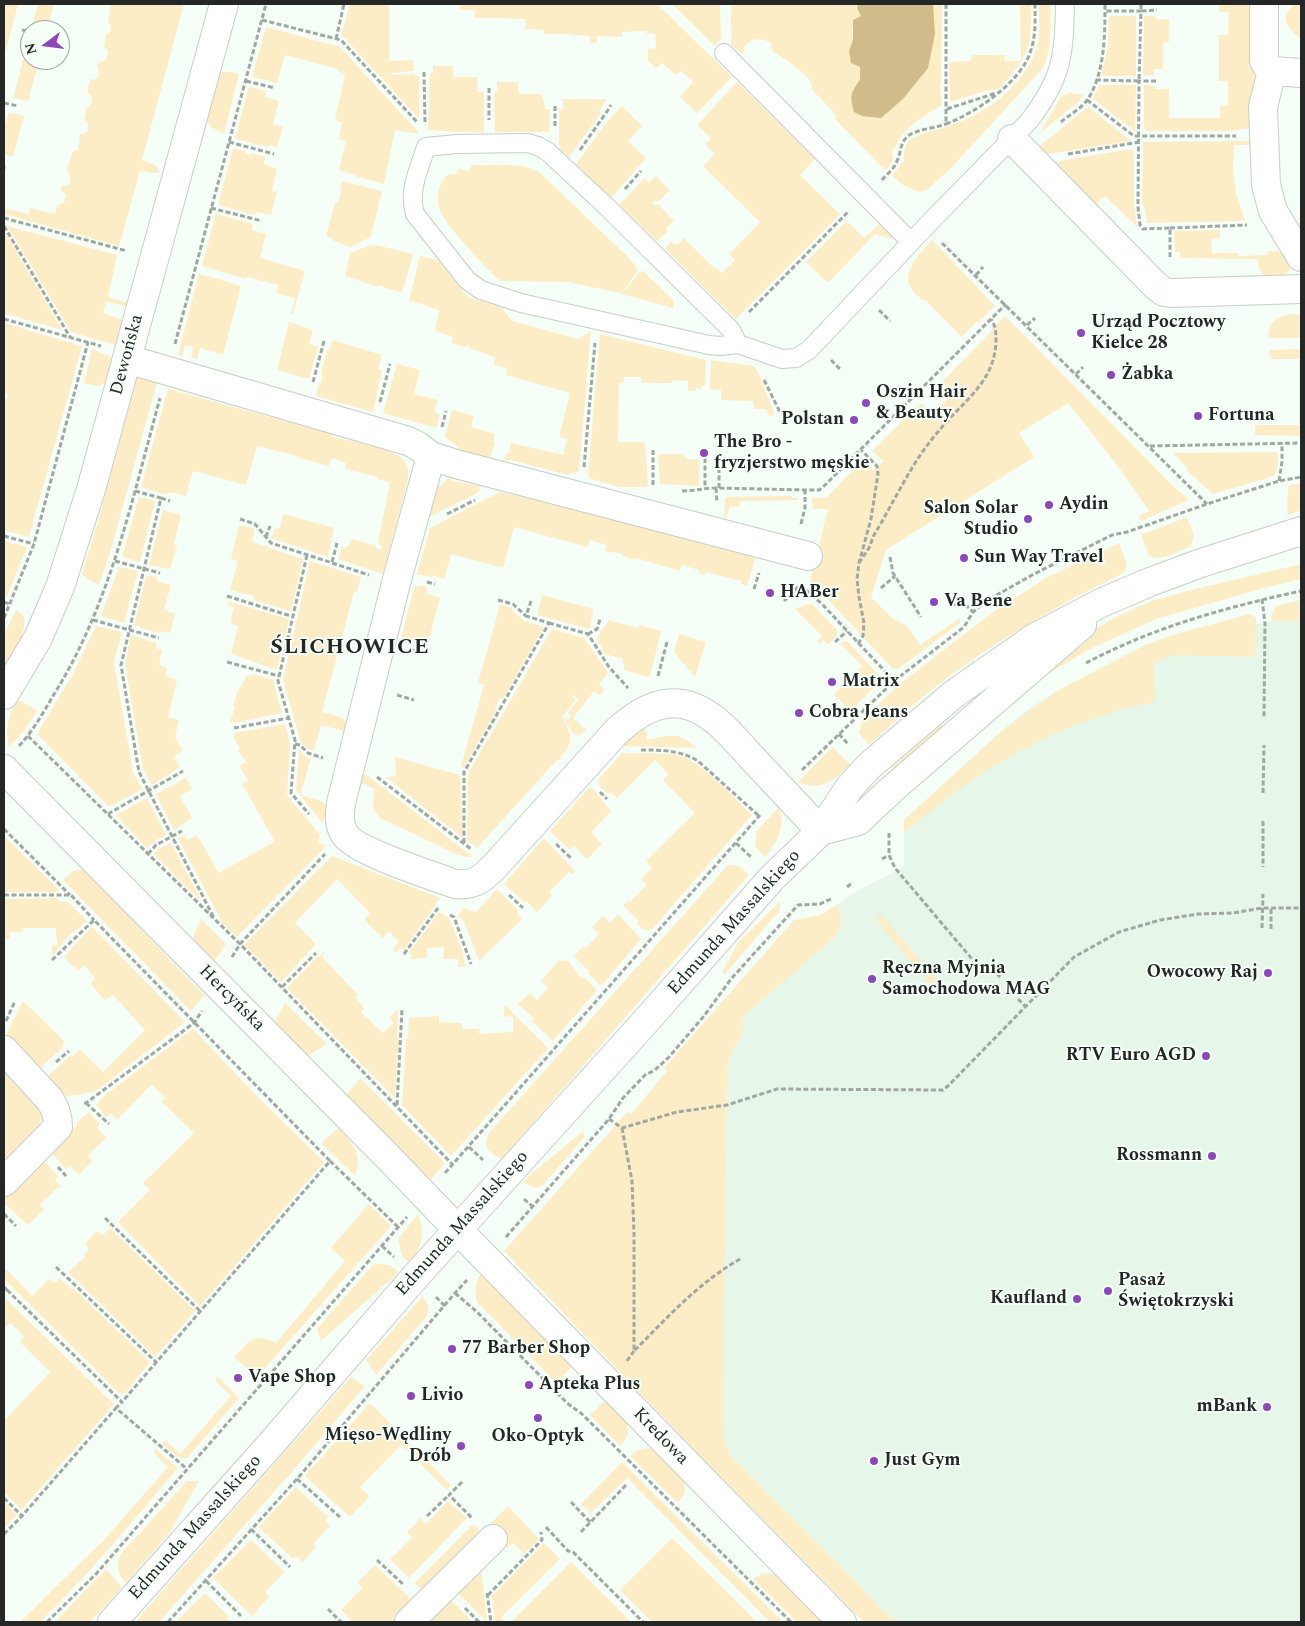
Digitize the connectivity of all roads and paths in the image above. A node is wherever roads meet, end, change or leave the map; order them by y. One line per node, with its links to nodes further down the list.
1 (224, 4): 67 (street, Dewońska)
2 (344, 4): 13 (path)
3 (946, 4): 29 (path)
4 (1035, 4): 24 (path)
5 (1065, 4): 37 (lane)
6 (1105, 4): 10 (path)
7 (1141, 4): 11 (path)
8 (1264, 4): 15 (street)
9 (1157, 10): 11 (path)
10 (1105, 11): 11 (path); 18 (path)
11 (1141, 11): 20 (path)
12 (262, 20): 13 (path)
13 (336, 39): 16 (path)
14 (724, 53): 40 (lane)
15 (1272, 71): 17 (street); 33 (street)
16 (424, 72)
17 (1301, 73)
18 (1096, 80): 20 (path); 25 (path)
19 (246, 81): 22 (path)
20 (1139, 81): 21 (path); 32 (path)
21 (1156, 81)
22 (275, 88)
23 (489, 88): 36 (path)
24 (1000, 92): 29 (path); 31 (path)
25 (1087, 100): 30 (path); 32 (path)
26 (4, 103): 28 (path)
27 (611, 105): 39 (path)
28 (18, 106)
29 (947, 109): 31 (path)
30 (1059, 123)
31 (946, 124): 40 (path)
32 (1139, 136): 33 (path); 35 (path)
33 (1264, 136): 44 (street)
34 (229, 142): 38 (path)
35 (1139, 142): 37 (path); 45 (path)
36 (489, 143): 39 (lane); 60 (lane)
37 (1018, 145): 49 (lane); 54 (street)
38 (274, 154)
39 (566, 168): 63 (lane)
40 (864, 196): 49 (lane); 63 (path)
41 (211, 208): 43 (path)
42 (4, 218): 50 (path)
43 (262, 221)
44 (1280, 224): 47 (path); 51 (street)
45 (1140, 225)
46 (4, 226): 64 (path)
47 (1170, 228)
48 (940, 240): 53 (path)
49 (912, 242): 63 (lane)
50 (110, 247)
51 (1301, 257)
52 (983, 268): 53 (path)
53 (976, 275): 55 (path)
54 (1301, 288)
55 (1006, 304): 59 (path); 62 (path)
56 (880, 311): 61 (path)
57 (4, 318): 64 (path)
58 (1035, 318): 62 (path)
59 (991, 319): 78 (path); 108 (path)
60 (597, 320): 63 (lane); 82 (path)
61 (890, 321)
62 (1027, 325): 73 (path)
63 (734, 337)
64 (70, 338): 66 (path)
65 (324, 341): 68 (path)
66 (88, 342): 67 (path); 101 (path)
67 (127, 357): 74 (street); 148 (street, Dewońska)
68 (318, 363)
69 (390, 364): 74 (path)
70 (837, 366): 72 (path)
71 (1083, 367): 73 (path)
72 (841, 370)
73 (1076, 374): 77 (path)
74 (373, 431): 79 (street)
75 (1282, 443): 76 (path); 77 (path); 85 (path)
76 (1301, 443)
77 (1149, 446): 93 (path)
78 (861, 450): 88 (path); 108 (path)
79 (431, 456): 83 (street); 114 (street)
80 (705, 458): 86 (path)
81 (720, 467): 87 (path)
82 (584, 470)
83 (501, 476): 95 (path); 104 (street)
84 (1301, 477): 85 (path)
85 (1279, 481): 93 (path)
86 (705, 488)
87 (719, 488): 88 (path); 91 (path)
88 (805, 490): 94 (path)
89 (135, 491): 90 (path)
90 (161, 498): 92 (path); 109 (path)
91 (717, 498)
92 (170, 501)
93 (1207, 504): 127 (path)
94 (805, 508)
95 (444, 515)
96 (240, 519): 100 (path)
97 (270, 526): 100 (path)
98 (1301, 531): 171 (street, Edmunda Massalskiego)
99 (4, 536): 101 (path)
100 (266, 538): 103 (path)
101 (34, 544): 125 (path)
102 (337, 544): 107 (path)
103 (307, 554): 107 (path); 128 (path)
104 (808, 556)
105 (890, 557): 111 (path)
106 (115, 561): 109 (path)
107 (332, 562): 114 (path)
108 (859, 564): 141 (path)
109 (144, 568): 110 (path); 135 (path)
110 (160, 573)
111 (895, 576): 116 (path); 130 (path)
112 (758, 577): 117 (path)
113 (794, 582): 115 (path)
114 (396, 584): 181 (street)
115 (800, 585): 123 (path); 136 (path)
116 (881, 588)
117 (754, 589)
118 (1301, 591): 121 (path)
119 (227, 596): 128 (path)
120 (498, 600): 129 (path)
121 (1262, 600): 144 (path); 152 (path)
122 (531, 601): 129 (path)
123 (784, 601)
124 (4, 602): 125 (path)
125 (10, 604): 131 (path)
126 (951, 605): 127 (path)
127 (973, 612): 147 (path)
128 (294, 616): 146 (path)
129 (526, 616): 134 (path)
130 (921, 617)
131 (4, 618)
132 (600, 619): 137 (path)
133 (93, 620): 135 (path)
134 (549, 623): 137 (path); 175 (path)
135 (129, 629): 138 (path); 161 (path)
136 (847, 631): 140 (path); 141 (path)
137 (588, 634): 145 (path)
138 (160, 638)
139 (667, 642): 142 (path)
140 (836, 642)
141 (858, 644): 147 (path)
142 (664, 652)
143 (227, 662): 146 (path)
144 (1084, 664)
145 (609, 667)
146 (279, 676): 151 (path)
147 (894, 681): 160 (path)
148 (4, 696)
149 (400, 696): 150 (path)
150 (414, 700)
151 (289, 718): 153 (path); 165 (path)
152 (1264, 718)
153 (234, 728)
154 (28, 736): 164 (path)
155 (1264, 746): 162 (path)
156 (638, 750): 166 (path)
157 (4, 769): 224 (street, Hercyńska)
158 (183, 771): 161 (path)
159 (372, 773): 175 (path)
160 (799, 773)
161 (149, 791): 164 (path); 172 (path)
162 (1263, 793)
163 (764, 810): 166 (path)
164 (108, 814): 176 (path)
165 (310, 815)
166 (759, 816): 174 (path)
167 (1263, 821): 182 (path)
168 (890, 827): 177 (path)
169 (4, 829): 187 (path)
170 (182, 831): 172 (path)
171 (821, 831): 181 (street); 224 (street, Edmunda Massalskiego)
172 (172, 836): 176 (path); 195 (path)
173 (550, 839): 178 (path)
174 (736, 843): 179 (path); 216 (path)
175 (464, 844): 181 (path)
176 (148, 854): 195 (path)
177 (889, 855): 180 (path); 202 (path)
178 (572, 859)
179 (753, 859)
180 (882, 859)
181 (494, 866)
182 (1263, 867)
183 (853, 882): 184 (path)
184 (847, 887)
185 (1263, 894): 190 (path)
186 (4, 895): 187 (path)
187 (71, 896): 194 (path)
188 (833, 898): 212 (path)
189 (438, 908): 199 (path)
190 (1262, 908): 191 (path); 196 (path); 206 (path)
191 (1272, 908): 192 (path); 197 (path)
192 (1301, 908)
193 (454, 917): 201 (path)
194 (94, 920): 200 (path); 215 (path)
195 (216, 921): 203 (path)
196 (1262, 928)
197 (1271, 928)
198 (316, 953): 203 (path)
199 (404, 954)
200 (52, 960)
201 (471, 964)
202 (1000, 977)
203 (282, 987): 211 (path)
204 (1018, 999): 206 (path)
205 (16, 1001): 208 (path)
206 (1025, 1006): 214 (path)
207 (402, 1008): 211 (path)
208 (4, 1026)
209 (4, 1050): 218 (street)
210 (86, 1103): 213 (path)
211 (396, 1106): 216 (path)
212 (609, 1120): 214 (path); 225 (path)
213 (108, 1124)
214 (622, 1128): 226 (path)
215 (330, 1161): 223 (path); 231 (path)
216 (452, 1164): 217 (path)
217 (440, 1178)
218 (4, 1182)
219 (4, 1214): 222 (path)
220 (410, 1214): 223 (path)
221 (105, 1218): 231 (path)
222 (16, 1226)
223 (398, 1227): 235 (path)
224 (458, 1230): 261 (street, Edmunda Massalskiego); 266 (street, Kredowa)
225 (505, 1238)
226 (742, 1258)
227 (56, 1267): 232 (path)
228 (469, 1279): 230 (path)
229 (5, 1290): 233 (path)
230 (455, 1293): 236 (path); 265 (path)
231 (201, 1312): 232 (path)
232 (156, 1362): 233 (path)
233 (122, 1402): 234 (path)
234 (116, 1408): 235 (path); 243 (path)
235 (187, 1469): 260 (path)
236 (297, 1479): 245 (path); 248 (path)
237 (462, 1482): 239 (path)
238 (627, 1484): 246 (path)
239 (449, 1495): 242 (path); 244 (path)
240 (4, 1498): 243 (path)
241 (571, 1502): 246 (path)
242 (467, 1513)
243 (22, 1516): 251 (path)
244 (427, 1516)
245 (340, 1517)
246 (590, 1522): 250 (path)
247 (546, 1527): 264 (path)
248 (251, 1529): 254 (path); 255 (path)
249 (541, 1532): 256 (path)
250 (580, 1532)
251 (4, 1534)
252 (493, 1539): 258 (street)
253 (377, 1560): 258 (path)
254 (290, 1567)
255 (206, 1581): 259 (path); 262 (path)
256 (488, 1595)
257 (328, 1609): 263 (path)
258 (418, 1614)
259 (241, 1616)
260 (47, 1622)
261 (112, 1622)
262 (168, 1622)
263 (342, 1622)
264 (643, 1622)
265 (790, 1622)
266 (842, 1622)

